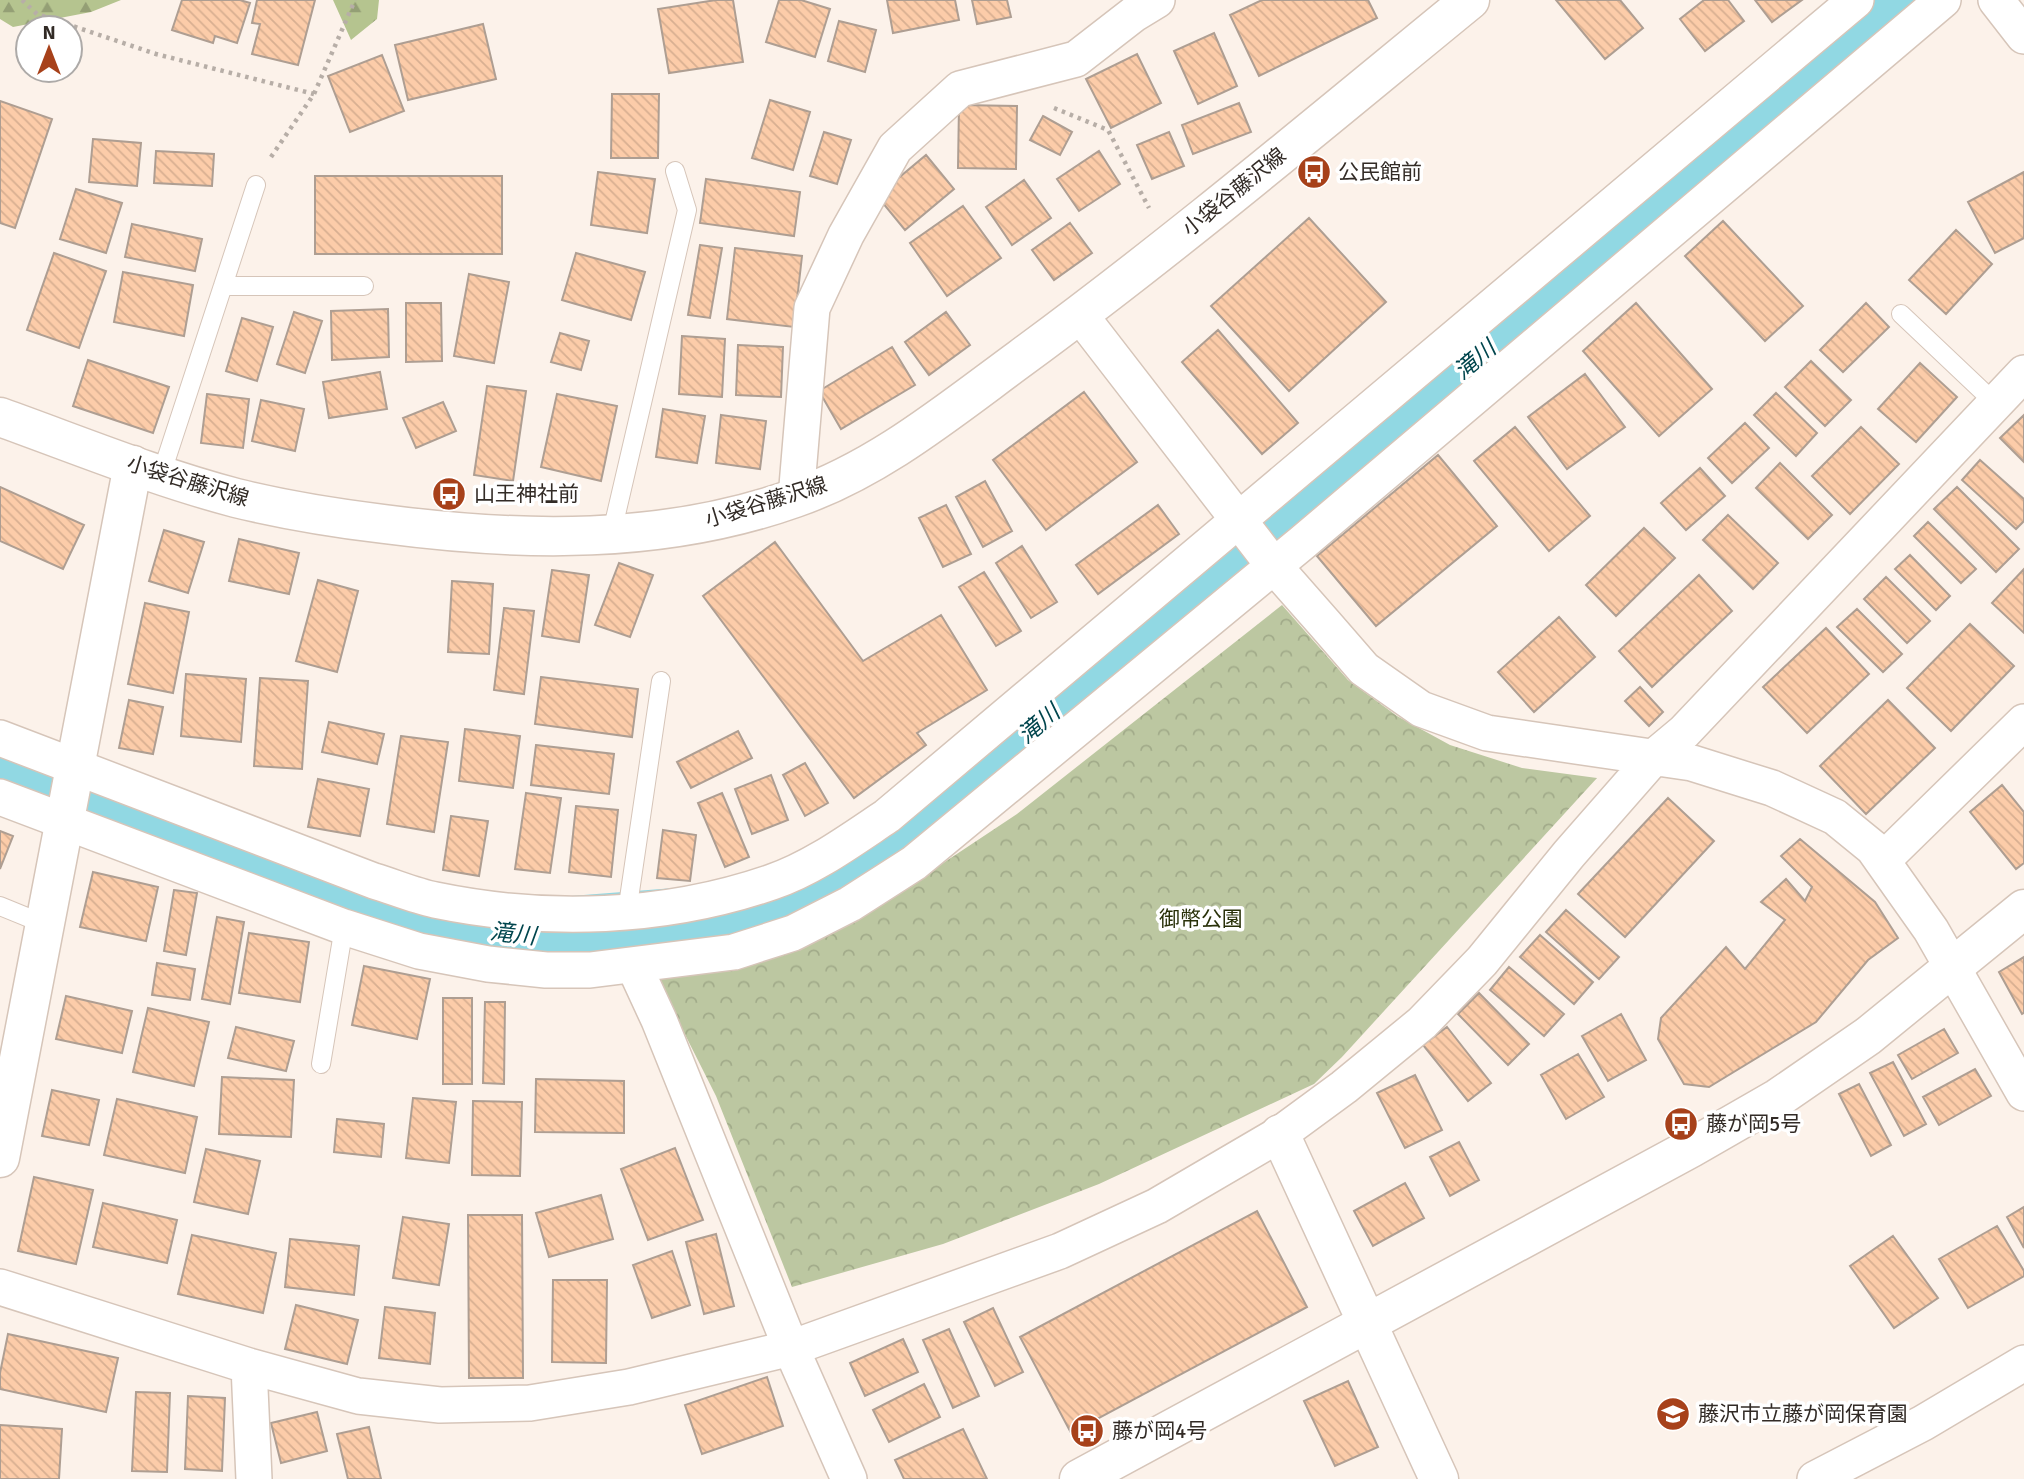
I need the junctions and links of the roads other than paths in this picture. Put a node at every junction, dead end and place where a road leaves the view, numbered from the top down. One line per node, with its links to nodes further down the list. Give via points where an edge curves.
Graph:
1 (1470, 0): 12 (street, 小袋谷藤沢線)
2 (1856, 0): 19 (street)
3 (1943, 0): 19 (street)
4 (1996, 0): 6 (street)
5 (1140, 5): 17 (street, via 1076,59 960,89 895,148 812,308)
6 (2024, 36)
7 (675, 171): 18 (lane, via 687,210)
8 (256, 185): 9 (lane)
9 (223, 286): 10 (lane); 16 (lane)
10 (364, 286)
11 (1901, 314): 14 (lane)
12 (1080, 315): 17 (street, 小袋谷藤沢線, via 852,475); 19 (street)
13 (2024, 373): 14 (street)
14 (1995, 403): 23 (street, via 1684,732)
15 (0, 417): 16 (street, 小袋谷藤沢線)
16 (147, 470): 18 (street, 小袋谷藤沢線, via 237,498 327,517 518,537); 24 (street)
17 (796, 498): 18 (street, 小袋谷藤沢線, via 735,516)
18 (611, 536)
19 (1256, 542): 23 (street, via 1364,669 1421,709 1487,733); 29 (street, via 834,851 774,881 712,899); 32 (street, via 915,863 793,933 734,952)
20 (661, 681): 29 (lane)
21 (2024, 722): 26 (street)
22 (0, 738): 24 (street)
23 (1654, 757): 26 (street, via 1692,763 1772,788 1835,817); 36 (street, via 1482,961 1422,1023)
24 (68, 793): 25 (street); 29 (street, via 433,900 499,911); 30 (street); 31 (street)
25 (0, 797)
26 (1883, 860): 33 (street)
27 (0, 906): 30 (lane)
28 (2024, 909): 33 (street)
29 (627, 912)
30 (44, 923): 37 (street)
31 (344, 927): 32 (street, via 419,951 488,964 546,970); 34 (lane)
32 (634, 966): 40 (street)
33 (1951, 967): 35 (street); 39 (street, via 1868,1036 1778,1098)
34 (321, 1064)
35 (2024, 1093)
36 (1280, 1134): 39 (street); 40 (street, via 1157,1206 1060,1251)
37 (0, 1158)
38 (0, 1287): 42 (street)
39 (1367, 1324): 45 (street); 46 (street)
40 (791, 1348): 42 (street, via 629,1387 530,1403 440,1405 358,1396); 44 (street)
41 (2024, 1363): 47 (street)
42 (249, 1366): 43 (street)
43 (254, 1479)
44 (849, 1479)
45 (1079, 1479)
46 (1439, 1479)
47 (1815, 1479)

